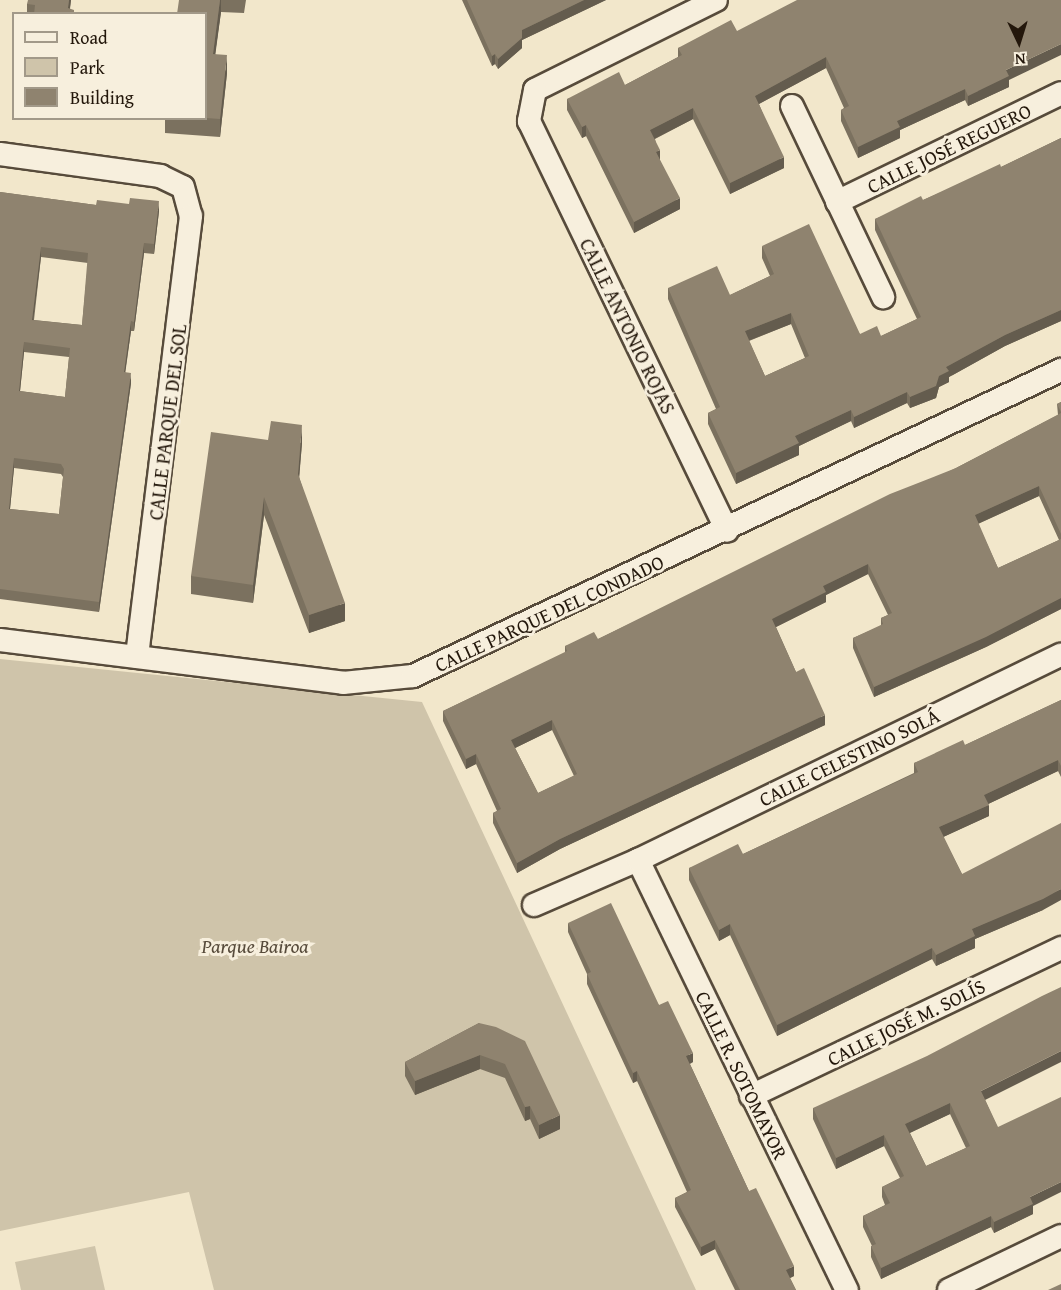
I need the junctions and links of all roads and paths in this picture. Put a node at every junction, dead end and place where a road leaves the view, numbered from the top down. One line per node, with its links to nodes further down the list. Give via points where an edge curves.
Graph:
1 (716, 0): 8 (street, CALLE ANTONIO ROJAS, via 535,90 529,121)
2 (1061, 93): 5 (street, CALLE JOSÉ REGUERO)
3 (792, 106): 5 (street)
4 (0, 154): 11 (street, CALLE PARQUE DEL SOL, via 160,176 183,187 191,216)
5 (837, 202): 6 (street)
6 (883, 297)
7 (1061, 370): 8 (street, CALLE PARQUE DEL CONDADO)
8 (728, 531): 11 (street, CALLE PARQUE DEL CONDADO, via 413,676 343,683)
9 (0, 640): 11 (street, CALLE PARQUE DEL CONDADO)
10 (1061, 655): 12 (street, CALLE CELESTINO SOLÁ)
11 (137, 657)
12 (638, 860): 13 (street, CALLE CELESTINO SOLÁ); 15 (street, CALLE R. SOTOMAYOR)
13 (534, 904)
14 (1061, 948): 15 (street, CALLE JOSÉ M. SOLÍS)
15 (751, 1096): 17 (street, CALLE R. SOTOMAYOR)
16 (1061, 1236): 18 (street)
17 (847, 1290)
18 (949, 1290)

